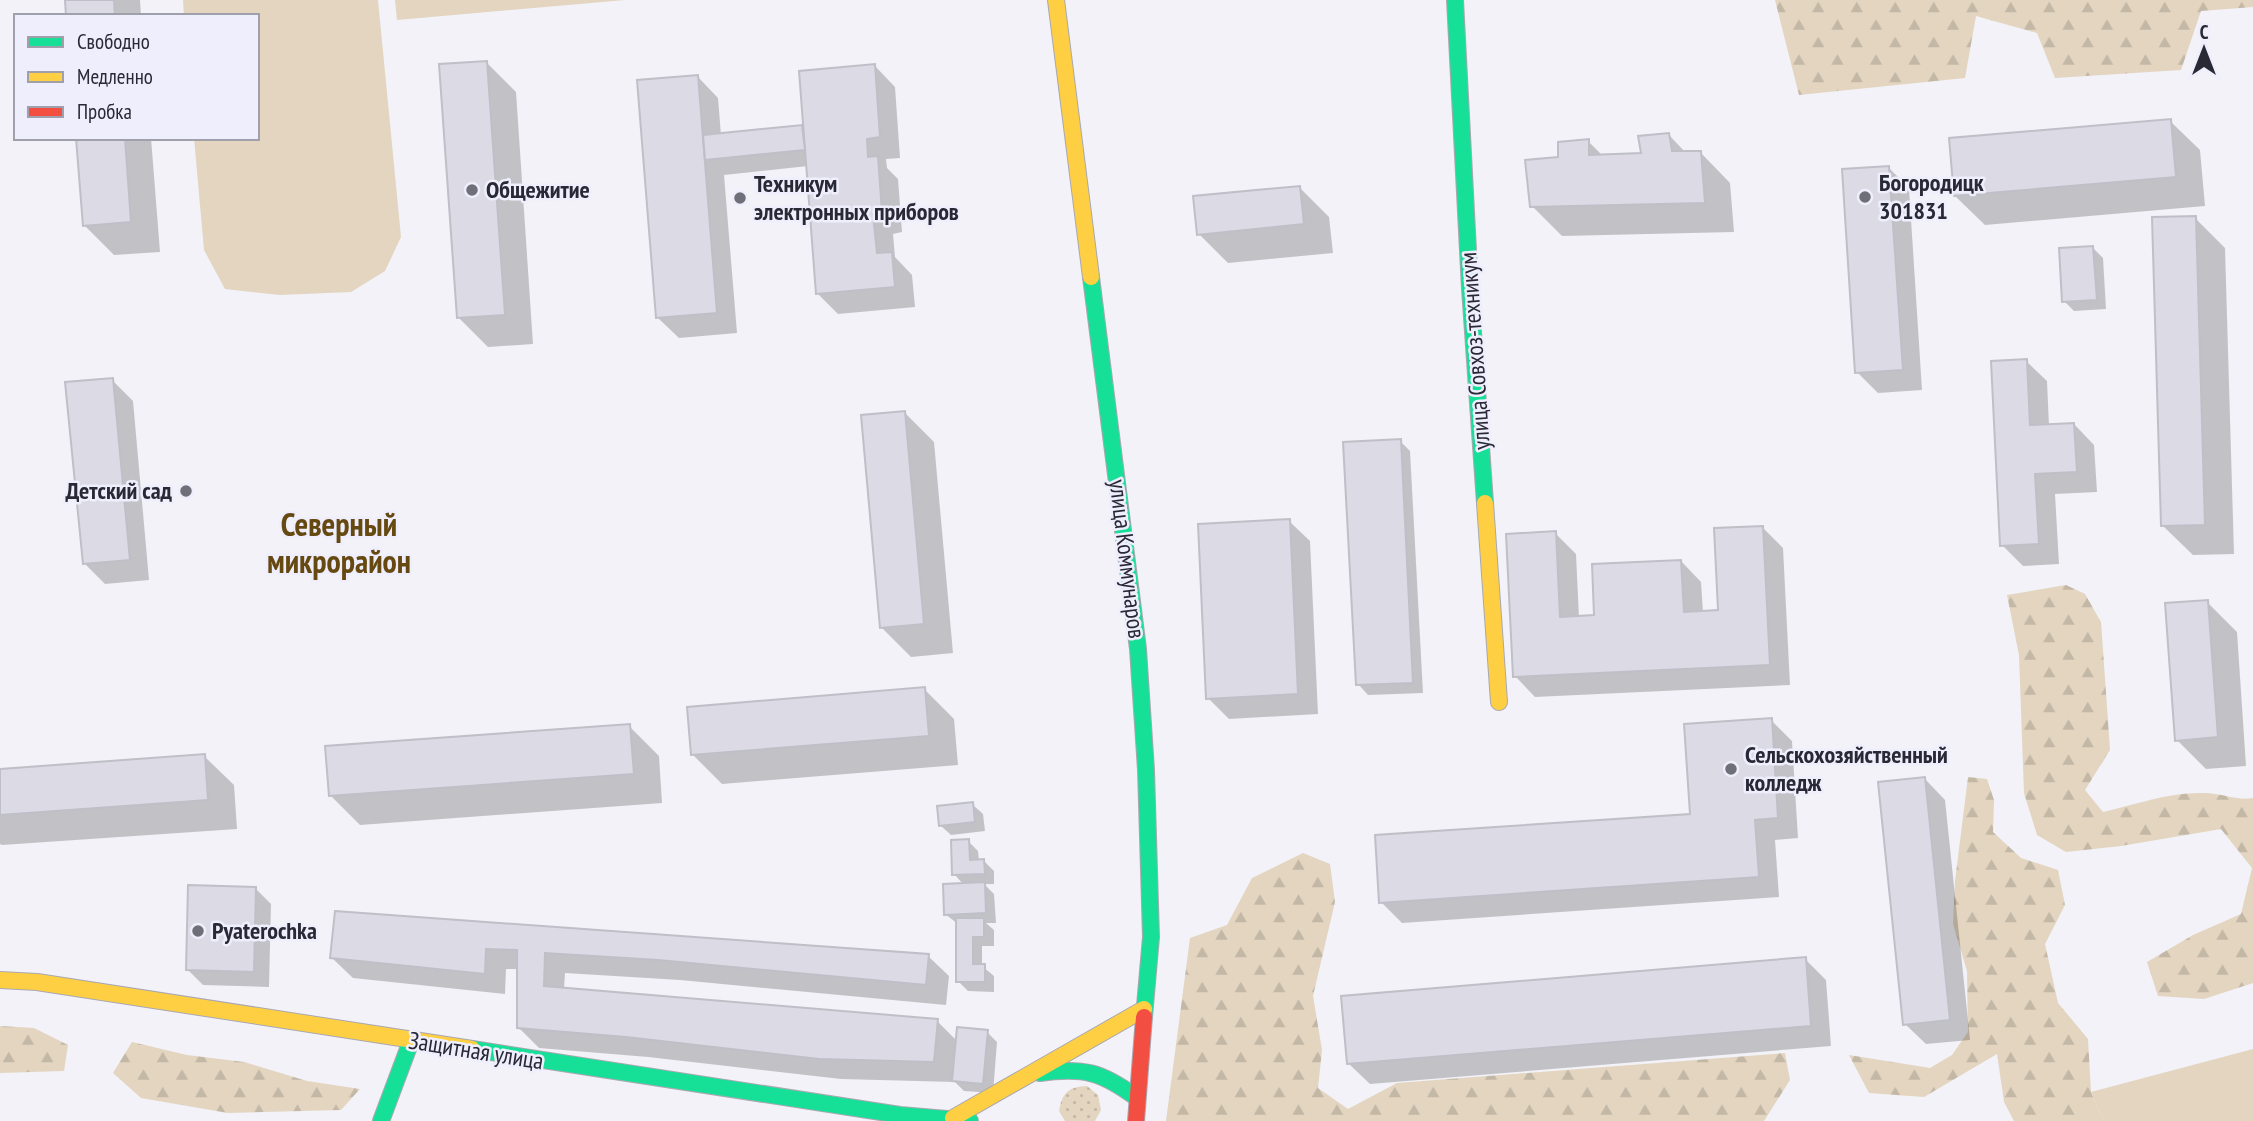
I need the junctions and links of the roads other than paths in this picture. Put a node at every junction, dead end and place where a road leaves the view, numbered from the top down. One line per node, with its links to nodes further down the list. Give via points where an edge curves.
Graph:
1 (1056, 0): 5 (street, улица Коммунаров, via 1138,649 1151,937)
2 (1455, 0): 3 (street, улица Совхоз-техникум)
3 (1499, 702)
4 (0, 980): 6 (street, Защитная улица)
5 (1144, 1009): 7 (street); 8 (street, улица Коммунаров)
6 (411, 1041): 9 (street, Защитная улица, via 900,1115); 11 (street)
7 (1027, 1076): 8 (street, via 1069,1068 1093,1071 1110,1077); 9 (street)
8 (1137, 1098): 10 (street, улица Коммунаров)
9 (953, 1118): 12 (street, Защитная улица)
10 (1134, 1120)
11 (381, 1121)
12 (970, 1121)

